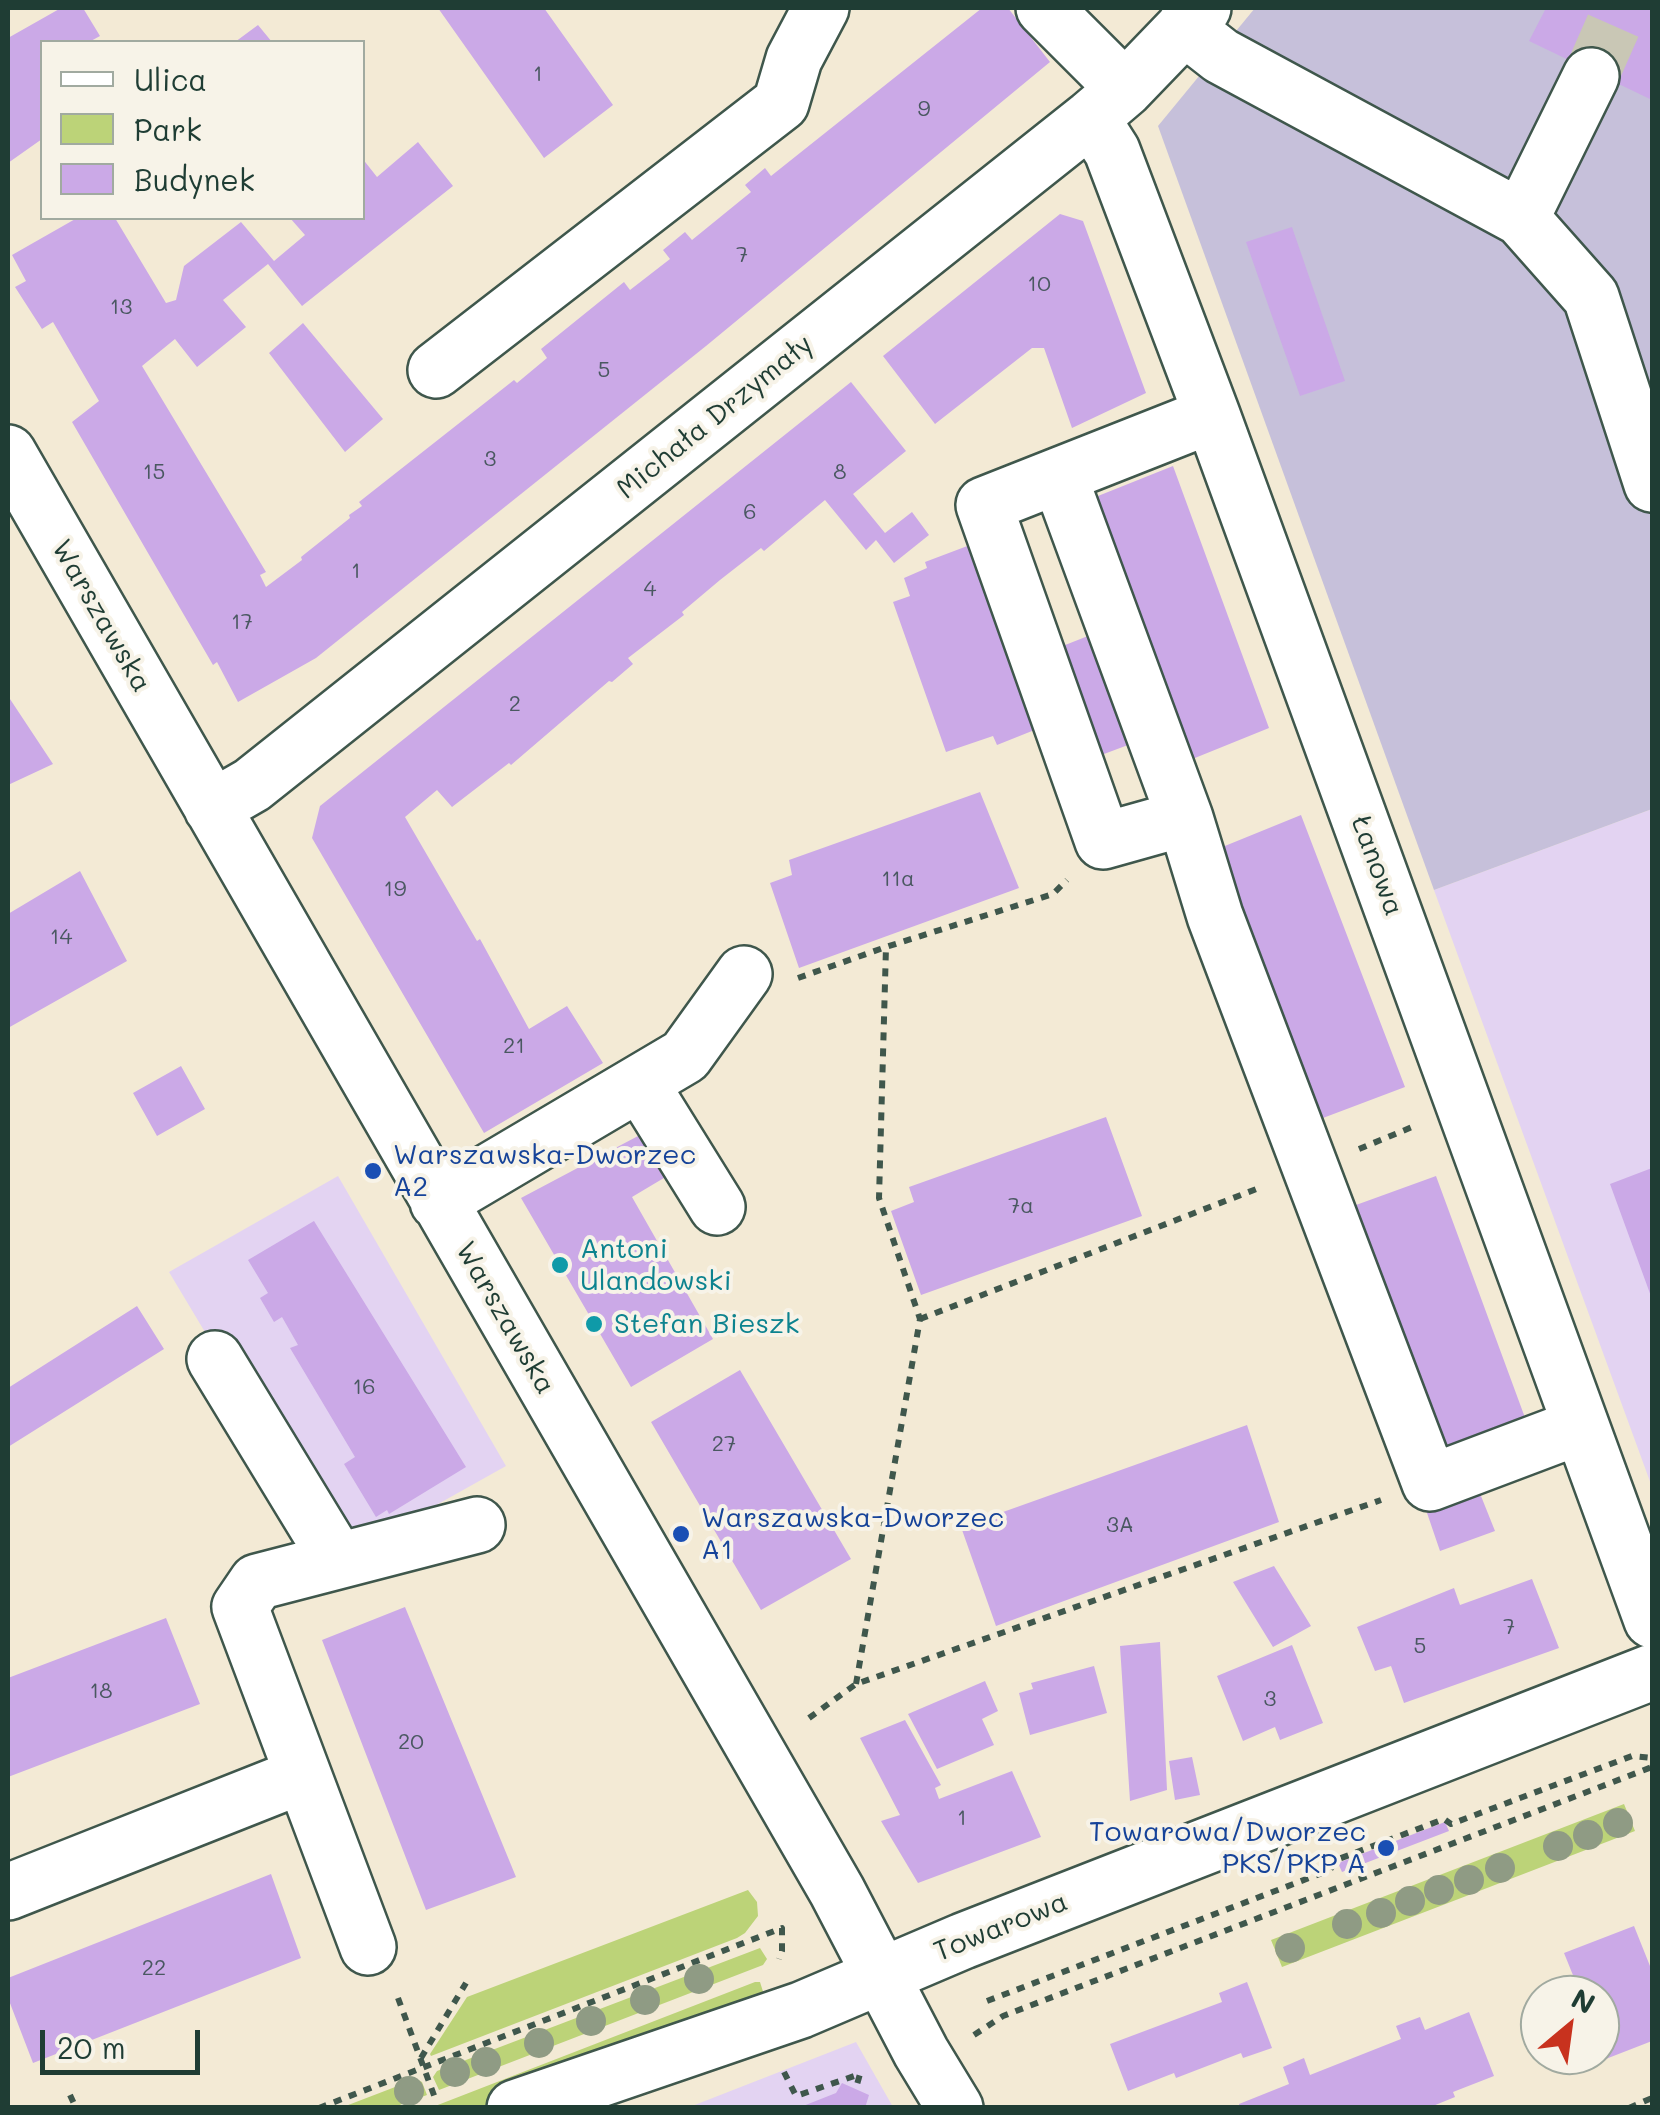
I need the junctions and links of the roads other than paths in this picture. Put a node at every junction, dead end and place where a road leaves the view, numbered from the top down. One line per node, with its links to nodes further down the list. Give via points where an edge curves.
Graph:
1 (821, 8): 7 (street, via 794,59 781,104)
2 (1044, 8): 5 (street, Łanowa)
3 (1194, 17): 5 (street, Michała Drzymały); 6 (street, via 1222,56)
4 (1591, 76): 6 (street)
5 (1108, 103): 8 (street, Łanowa, via 1112,151); 12 (street, Michała Drzymały, via 277,765)
6 (1521, 218): 11 (street, via 1590,297)
7 (436, 370)
8 (1212, 414): 10 (street); 19 (street, Łanowa)
9 (8, 453): 12 (street, Warszawska)
10 (1059, 476): 13 (street); 13 (street, via 984,505 1104,841)
11 (1652, 484)
12 (212, 808): 16 (street, Warszawska)
13 (1185, 818): 19 (street, via 1430,1483)
14 (734, 988): 15 (street, via 685,1056)
15 (640, 1083): 16 (street); 17 (street)
16 (438, 1202): 27 (street, Warszawska)
17 (717, 1207)
18 (215, 1359): 21 (street)
19 (1581, 1426): 22 (street, Łanowa)
20 (477, 1525): 21 (street)
21 (338, 1560): 24 (street, via 257,1582 240,1607)
22 (1652, 1620)
23 (1652, 1672): 27 (street, Towarowa)
24 (301, 1776): 25 (street); 26 (street)
25 (8, 1892)
26 (368, 1947)
27 (880, 1976): 28 (street, Towarowa); 30 (street, Warszawska)
28 (579, 2096): 29 (street, Towarowa)
29 (515, 2108)
30 (955, 2108)

